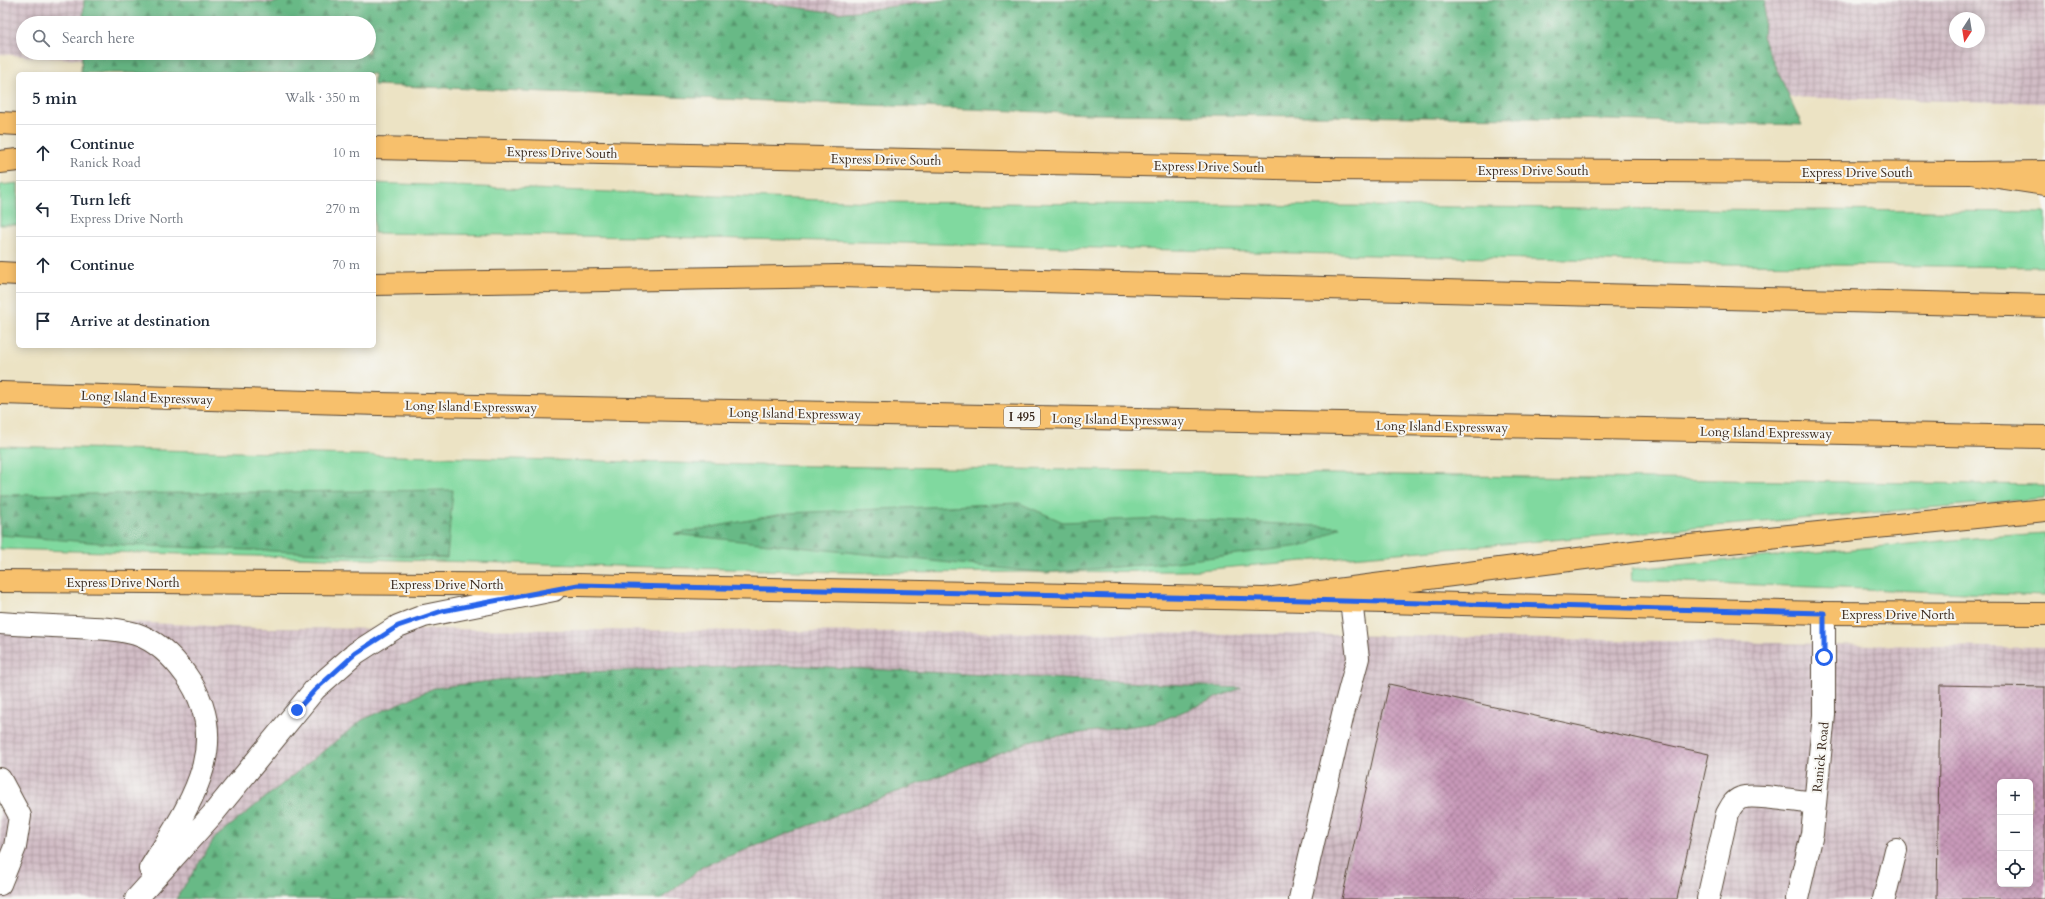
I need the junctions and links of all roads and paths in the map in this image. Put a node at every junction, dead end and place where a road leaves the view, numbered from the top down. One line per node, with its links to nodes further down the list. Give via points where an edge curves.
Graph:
1 (0, 122): 2 (main road)
2 (16, 124)
3 (376, 148): 7 (main road, Express Drive South, via 1318,169)
4 (16, 160): 5 (main road)
5 (0, 162)
6 (2045, 172): 7 (main road, Express Drive South)
7 (1972, 173): 8 (main road)
8 (2045, 184)
9 (0, 273): 10 (main road)
10 (16, 274)
11 (376, 284): 12 (main road, via 838,276)
12 (2045, 306)
13 (0, 393): 14 (main road, Long Island Expressway / I 495, via 394,404)
14 (2045, 437)
15 (2045, 510): 18 (main road, via 1640,551)
16 (0, 581): 17 (main road, Express Drive North)
17 (578, 585): 18 (main road, Express Drive North); 28 (street, via 424,616 398,626 356,653 315,690 212,815)
18 (1265, 599): 19 (main road, Express Drive North)
19 (1351, 601): 20 (main road, Express Drive North); 29 (street, via 1358,658)
20 (1824, 613): 21 (main road, Express Drive North); 24 (street, Ranick Road, via 1824,715)
21 (2045, 614)
22 (0, 624): 27 (street, via 94,628 136,634 152,641 165,651 178,664 198,695 207,733 203,771 189,804)
23 (0, 779): 26 (street, via 20,816 15,847)
24 (1815, 803): 30 (street, via 1752,796 1741,797 1732,803 1727,814); 31 (street, Ranick Road, via 1812,834)
25 (1896, 850): 32 (street)
26 (0, 884)
27 (133, 899)
28 (136, 899)
29 (1300, 899)
30 (1708, 899)
31 (1797, 899)
32 (1884, 899)

